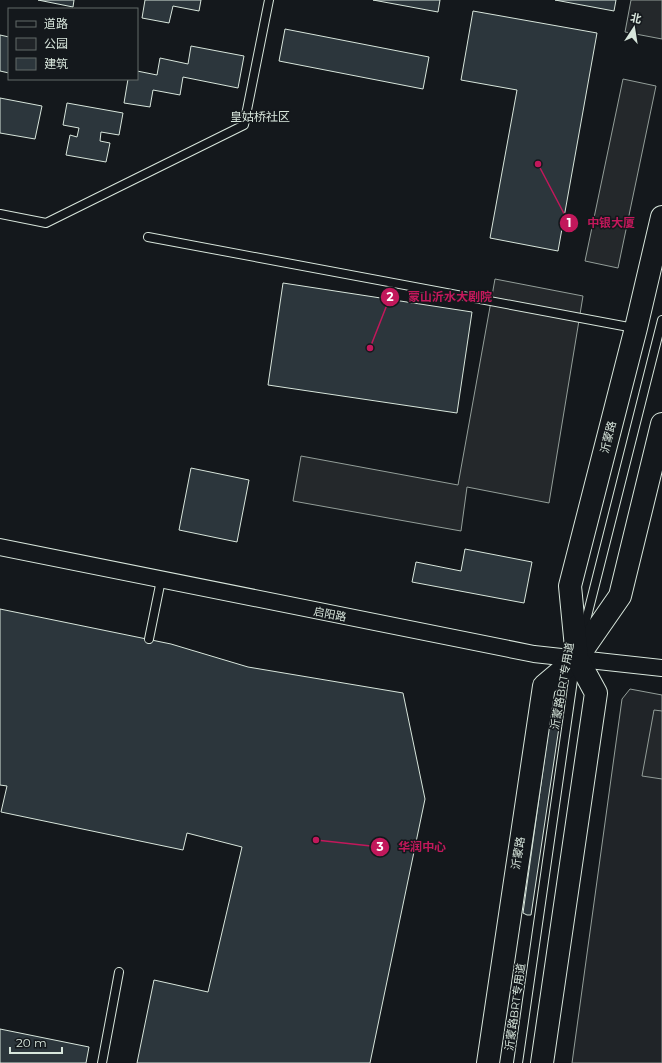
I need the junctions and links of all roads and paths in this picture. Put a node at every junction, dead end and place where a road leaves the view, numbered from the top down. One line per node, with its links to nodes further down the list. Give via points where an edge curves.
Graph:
1 (269, 0): 2 (lane, via 244,125 46,223)
2 (0, 214)
3 (662, 217): 6 (main road, 沂蒙路)
4 (148, 237): 6 (lane)
5 (662, 320): 11 (lane, 沂蒙路BRT专用道)
6 (636, 328): 11 (main road, 沂蒙路, via 570,586)
7 (662, 424): 11 (main road, 沂蒙路, via 620,596)
8 (0, 548): 9 (street, 启阳路)
9 (161, 580): 10 (lane); 11 (street, 启阳路, via 529,654)
10 (149, 639)
11 (577, 658): 12 (street, 启阳路); 15 (main road, 沂蒙路, via 544,686); 16 (lane, 沂蒙路BRT专用道); 17 (main road, 沂蒙路, via 596,693)
12 (662, 668)
13 (119, 972): 14 (lane)
14 (102, 1063)
15 (488, 1063)
16 (518, 1063)
17 (542, 1063)

